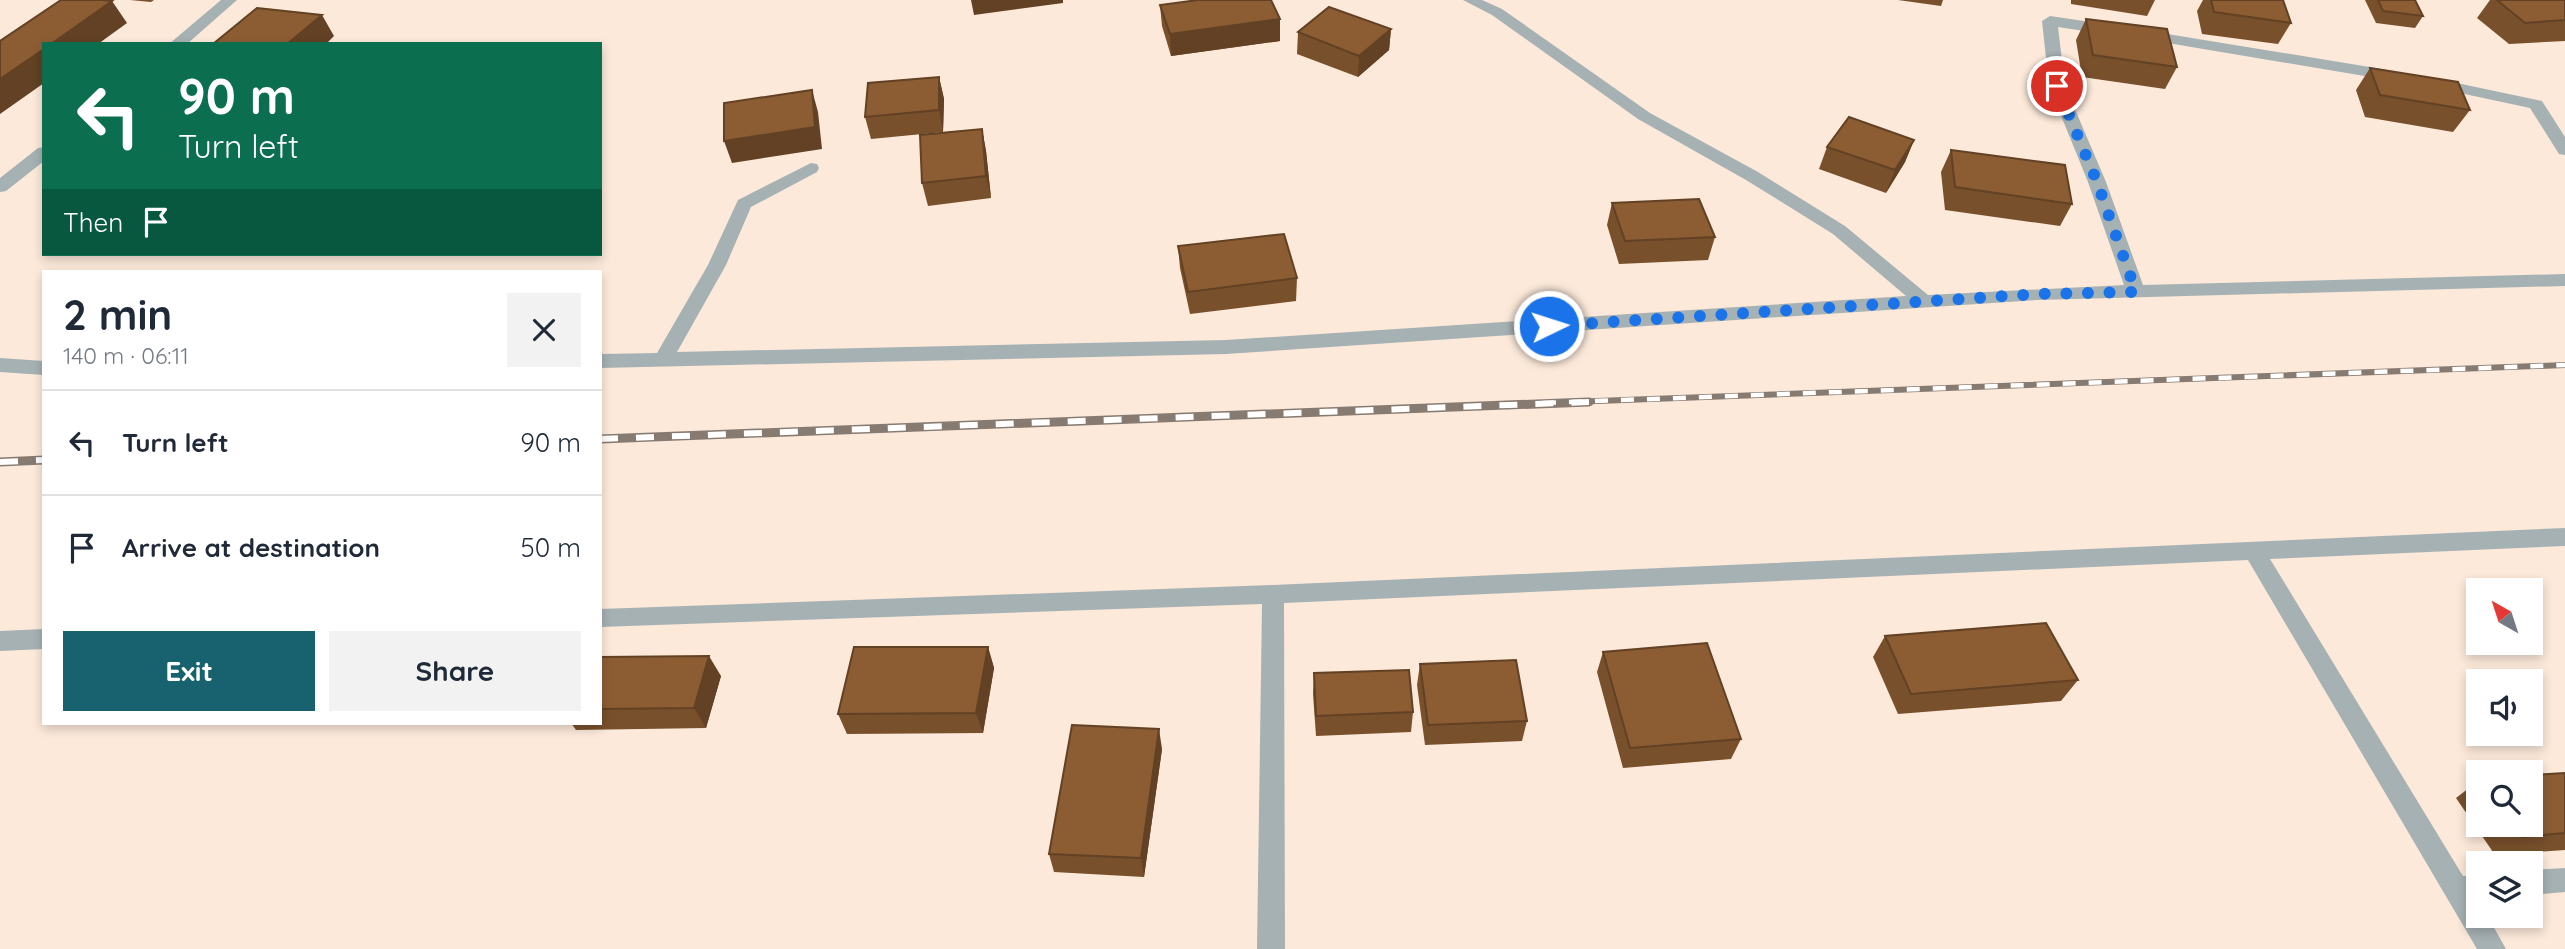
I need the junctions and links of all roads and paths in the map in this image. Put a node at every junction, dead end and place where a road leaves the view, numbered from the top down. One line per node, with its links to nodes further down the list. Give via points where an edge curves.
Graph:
1 (230, 0): 4 (street)
2 (1472, 0): 3 (street)
3 (1500, 6): 11 (street, via 1644,116 1839,230)
4 (179, 42)
5 (2565, 149): 10 (street, via 2536,104 2270,54 2050,21 2057,86)
6 (42, 154): 8 (street)
7 (811, 168): 12 (street, via 744,204 717,265)
8 (0, 187)
9 (2565, 280): 10 (street)
10 (2136, 292): 11 (street)
11 (1925, 302): 12 (street, via 1226,347)
12 (663, 360): 13 (street)
13 (602, 362)
14 (0, 365): 15 (street)
15 (42, 368)
16 (2565, 537): 17 (street)
17 (2253, 549): 18 (street); 24 (street)
18 (1273, 594): 19 (street); 26 (street)
19 (602, 618)
20 (42, 639): 21 (street)
21 (0, 640)
22 (2565, 880): 23 (street)
23 (2543, 882)
24 (2466, 887)
25 (2483, 928): 27 (street)
26 (1271, 949)
27 (2492, 949)

